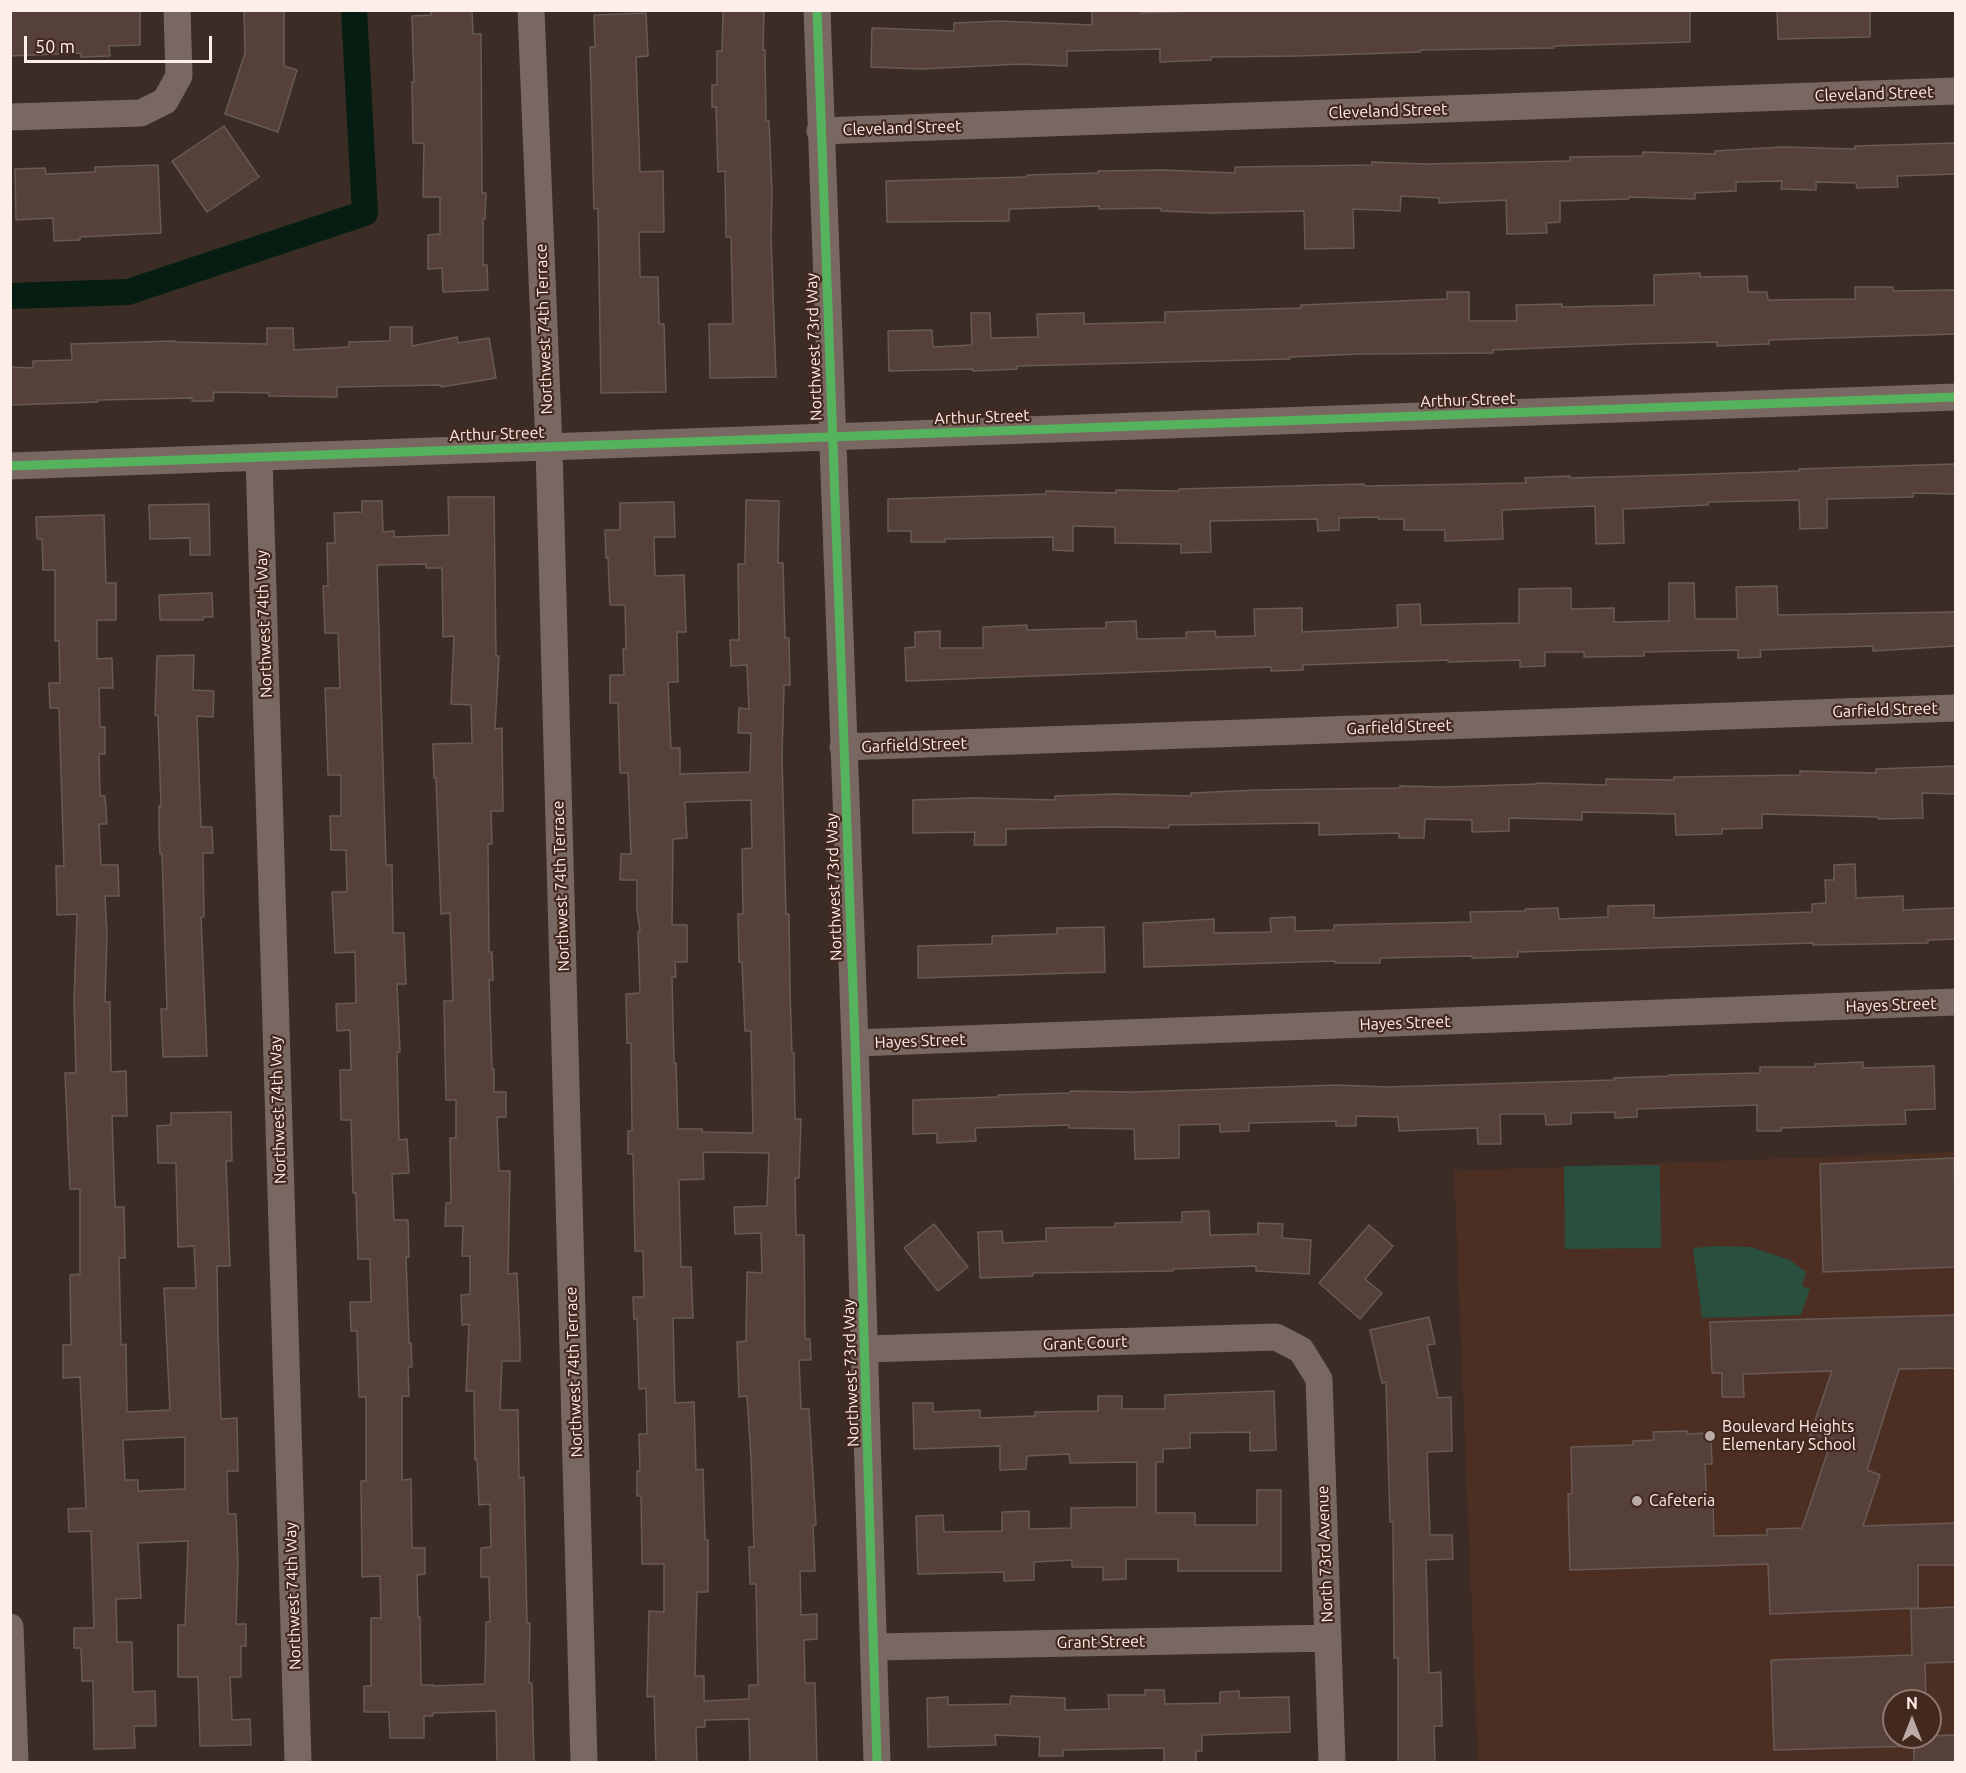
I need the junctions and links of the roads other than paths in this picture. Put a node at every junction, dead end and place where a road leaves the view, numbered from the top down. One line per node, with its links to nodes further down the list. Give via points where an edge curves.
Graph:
1 (177, 10): 5 (street, via 179,76 165,101 141,113)
2 (531, 10): 9 (street, Northwest 74th Terrace)
3 (817, 10): 6 (street, Northwest 73rd Way)
4 (1956, 91): 6 (street, Cleveland Street)
5 (10, 117)
6 (820, 131): 8 (street, Northwest 73rd Way)
7 (1956, 397): 8 (street, Arthur Street)
8 (833, 437): 9 (street, Arthur Street); 13 (street, Northwest 73rd Way)
9 (549, 447): 10 (street, Arthur Street); 24 (street, Northwest 74th Terrace)
10 (259, 458): 11 (street, Arthur Street); 23 (street, Northwest 74th Way)
11 (10, 466)
12 (1956, 708): 13 (street, Garfield Street)
13 (843, 747): 15 (street, Northwest 73rd Way)
14 (1956, 1002): 15 (street, Hayes Street)
15 (855, 1043): 16 (street, Northwest 73rd Way)
16 (866, 1349): 17 (street, Grant Court, via 1276,1337); 20 (street, Northwest 73rd Way)
17 (1301, 1350): 19 (street, North 73rd Avenue, via 1319,1379)
18 (10, 1627): 21 (street)
19 (1328, 1638): 20 (street, Grant Street); 26 (street, North 73rd Avenue)
20 (874, 1647): 25 (street, Northwest 73rd Way)
21 (11, 1671): 22 (street)
22 (15, 1762)
23 (298, 1762)
24 (584, 1762)
25 (877, 1762)
26 (1332, 1762)

